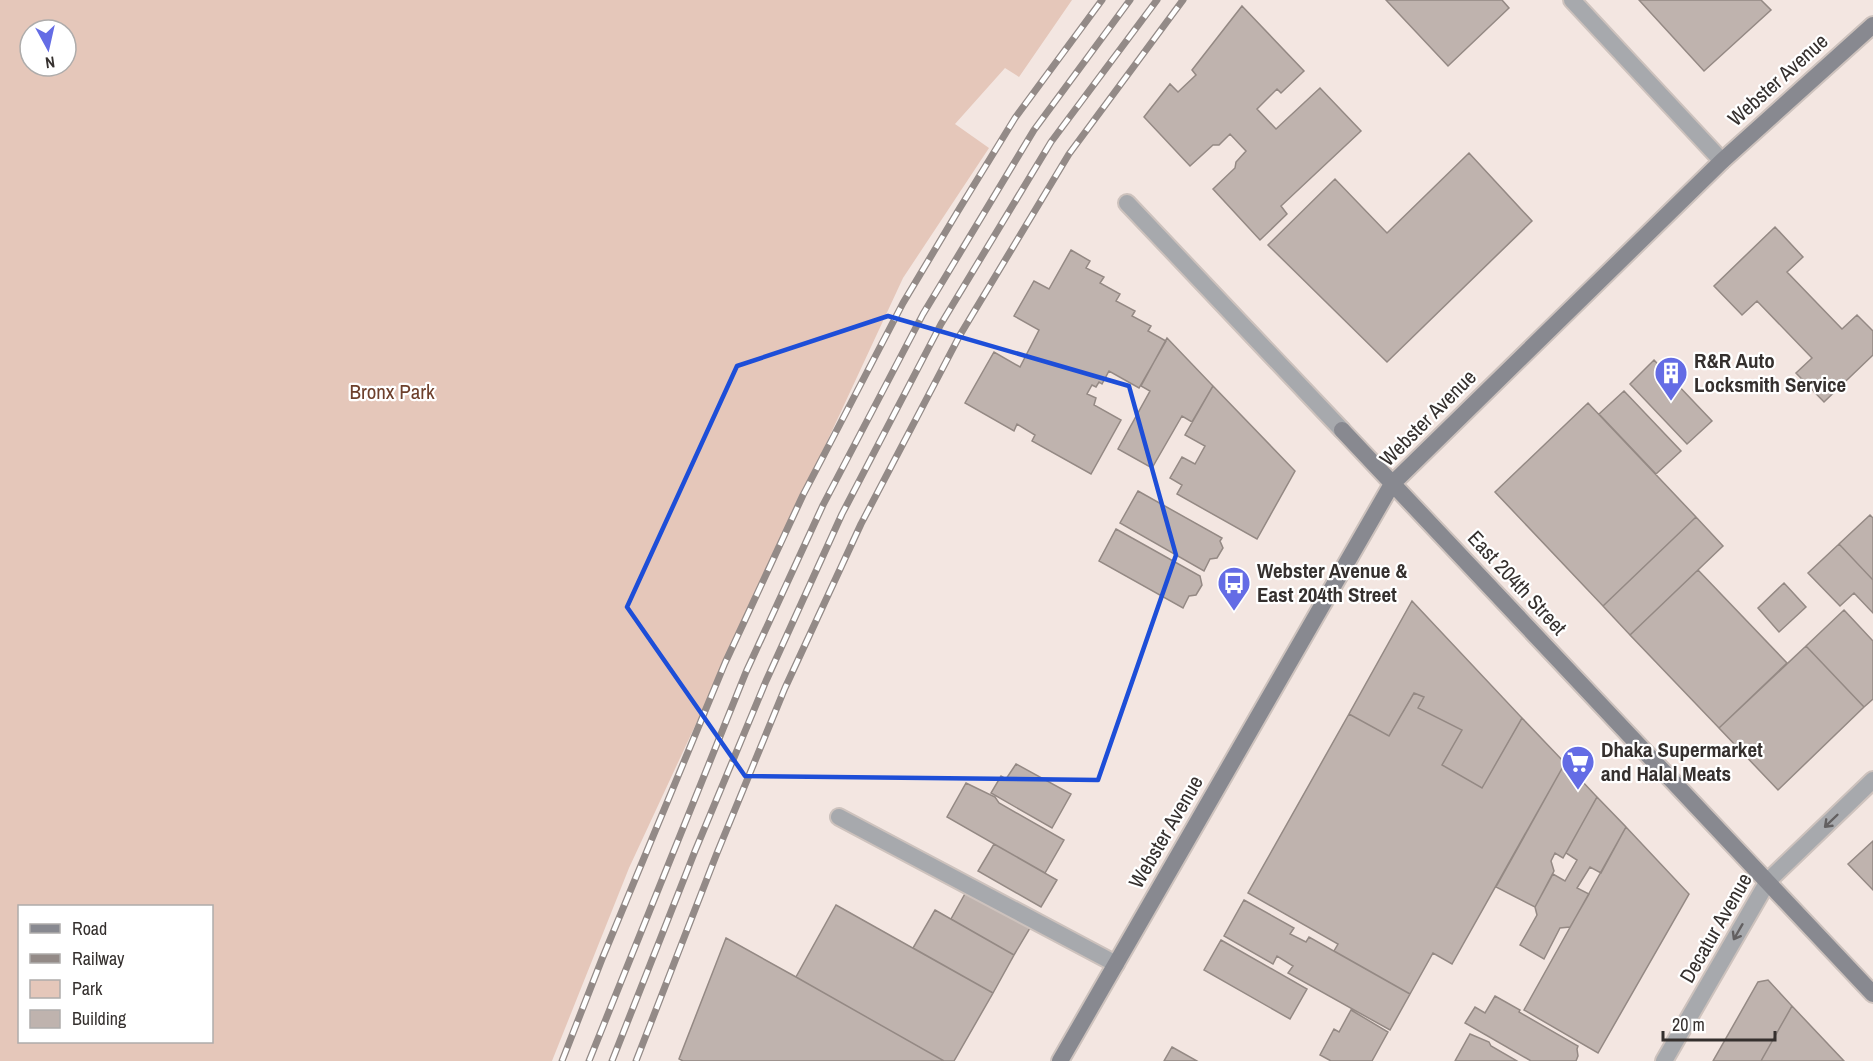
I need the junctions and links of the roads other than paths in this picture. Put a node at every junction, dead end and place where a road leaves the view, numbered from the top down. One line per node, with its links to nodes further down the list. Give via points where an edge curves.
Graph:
1 (1572, 0): 3 (street)
2 (1873, 25): 3 (main road, Webster Avenue)
3 (1722, 161): 6 (main road, Webster Avenue)
4 (1127, 203): 5 (street, East 204th Street)
5 (1342, 430): 6 (main road, East 204th Street)
6 (1392, 484): 9 (main road, East 204th Street); 10 (main road, Webster Avenue)
7 (1873, 780): 9 (street, Decatur Avenue, one-way to 9)
8 (839, 817): 10 (street)
9 (1768, 881): 11 (main road, East 204th Street); 13 (street, Decatur Avenue, one-way to 13)
10 (1116, 964): 12 (main road, Webster Avenue)
11 (1873, 994)
12 (1060, 1061)
13 (1665, 1061)

